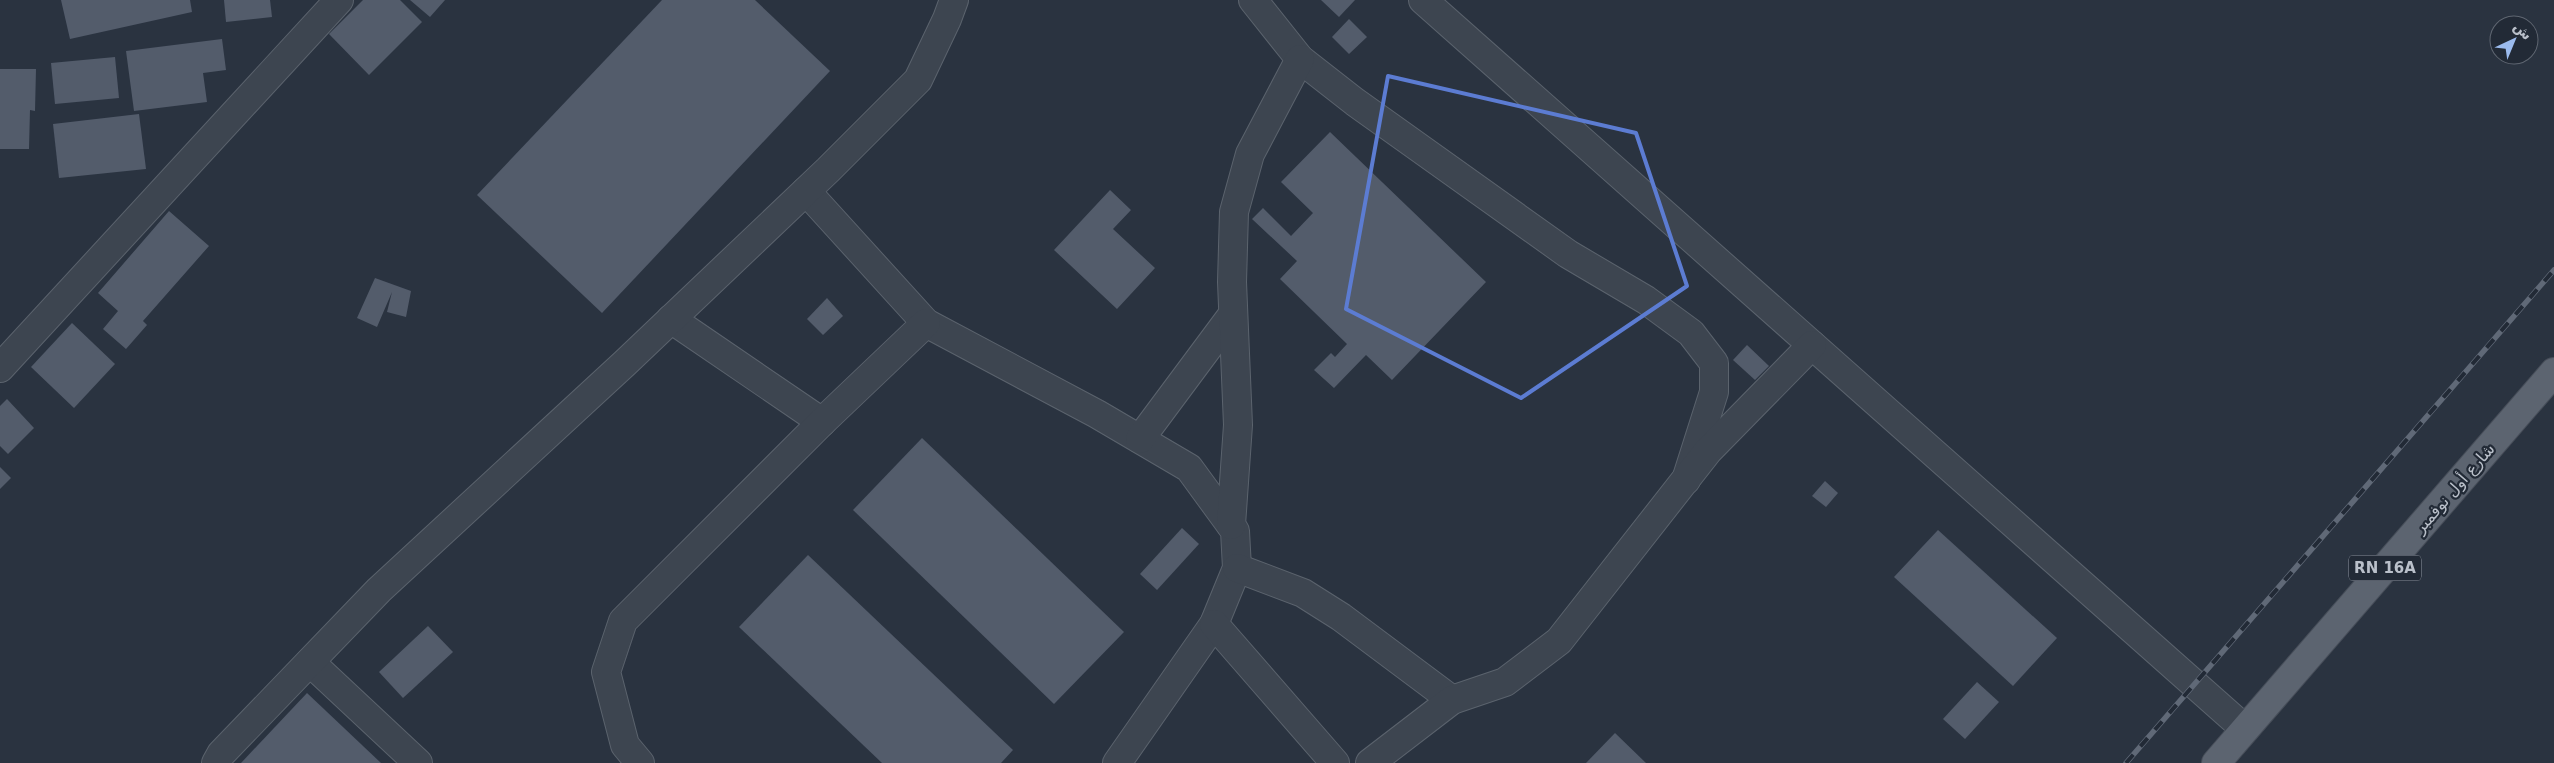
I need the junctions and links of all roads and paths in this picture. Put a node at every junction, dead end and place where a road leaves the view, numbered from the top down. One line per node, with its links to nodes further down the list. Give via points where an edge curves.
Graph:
1 (339, 0): 11 (street)
2 (954, 0): 6 (street, via 918,80)
3 (1253, 0): 5 (street)
4 (1423, 0): 10 (street)
5 (1300, 59): 7 (street, via 1250,154 1234,212); 15 (street, via 1568,254 1646,300 1691,333 1714,362 1714,392)
6 (806, 191): 8 (street); 9 (street)
7 (1233, 314): 14 (street); 16 (street, via 1238,425)
8 (671, 319): 13 (street); 19 (street, via 379,590)
9 (926, 324): 13 (street); 14 (street)
10 (1812, 345): 15 (street, via 1708,451); 21 (street)
11 (0, 368)
12 (2554, 372): 21 (main road, شارع أول نوفمبر / RN 16A)
13 (822, 422): 25 (street, via 623,621 606,672 624,744)
14 (1140, 439): 16 (street, via 1189,468)
15 (1686, 480): 20 (street, via 1559,641 1505,682)
16 (1231, 525): 17 (street, via 1235,531)
17 (1237, 568): 18 (street); 20 (street, via 1303,593 1341,617)
18 (1214, 624): 22 (street); 26 (street)
19 (310, 662): 23 (street); 24 (street)
20 (1452, 700): 27 (street)
21 (2245, 729): 28 (main road, شارع أول نوفمبر / RN 16A)
22 (1119, 762)
23 (216, 763)
24 (418, 763)
25 (640, 763)
26 (1335, 763)
27 (1370, 763)
28 (2216, 763)

